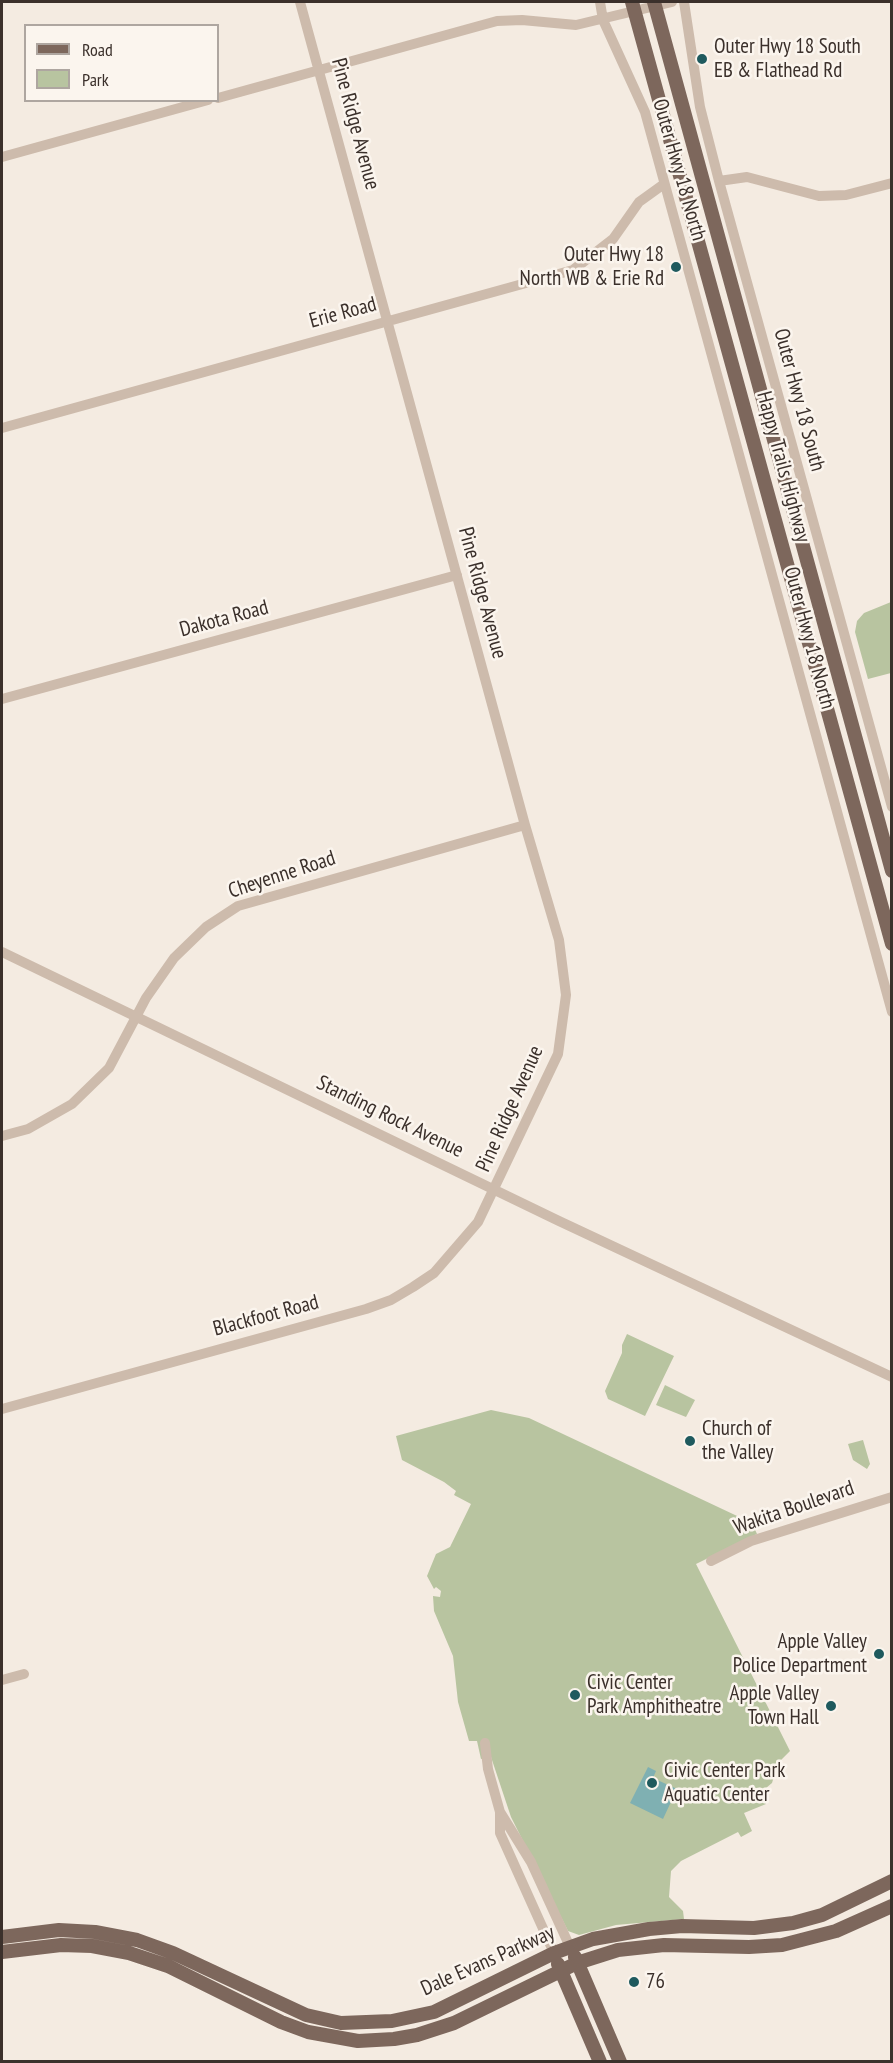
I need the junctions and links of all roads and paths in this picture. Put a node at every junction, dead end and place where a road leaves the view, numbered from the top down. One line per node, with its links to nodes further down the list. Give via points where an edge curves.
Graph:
1 (300, 2): 8 (street, Pine Ridge Avenue)
2 (600, 2): 7 (street, Outer Hwy 18 North)
3 (672, 2): 5 (street)
4 (684, 2): 12 (street, Outer Hwy 18 South, via 700,107)
5 (654, 4): 6 (street); 21 (main road, Happy Trails Highway)
6 (633, 6): 7 (street); 22 (main road, Happy Trails Highway)
7 (603, 21): 8 (street, via 576,25 497,21); 14 (street, Outer Hwy 18 North, via 645,112)
8 (320, 70): 9 (street); 15 (street, Pine Ridge Avenue)
9 (219, 98)
10 (201, 102): 11 (street)
11 (2, 157)
12 (719, 181): 13 (street, via 747,177 819,196 846,195); 19 (street, Outer Hwy 18 South)
13 (891, 183)
14 (664, 184): 15 (street, Erie Road, via 639,202 613,239 573,270); 24 (street, Outer Hwy 18 North)
15 (387, 321): 16 (street, Erie Road); 17 (street, Pine Ridge Avenue)
16 (2, 428)
17 (457, 575): 18 (street, Dakota Road); 20 (street, Pine Ridge Avenue)
18 (2, 699)
19 (891, 807)
20 (525, 825): 25 (street, Cheyenne Road, via 238,906 206,927 174,958); 27 (street, Pine Ridge Avenue, via 560,940 566,995 558,1054)
21 (891, 871)
22 (891, 944)
23 (2, 952): 25 (street, Standing Rock Avenue)
24 (891, 1012)
25 (137, 1016): 26 (street, Cheyenne Road, via 109,1068 72,1104 28,1129); 27 (street, Standing Rock Avenue)
26 (2, 1136)
27 (495, 1189): 28 (street, Standing Rock Avenue); 29 (street, Blackfoot Road, via 478,1222 441,1266 391,1300)
28 (891, 1377)
29 (2, 1409)
30 (891, 1497): 31 (street, Wakita Boulevard, via 751,1541)
31 (711, 1561)
32 (24, 1674): 33 (street)
33 (2, 1680)
34 (485, 1743): 35 (street)
35 (500, 1812): 39 (street, via 531,1862); 41 (street, via 500,1833)
36 (891, 1881): 39 (main road, Dale Evans Parkway, via 822,1915 793,1923 754,1928 649,1929)
37 (891, 1906): 42 (main road, Dale Evans Parkway, via 836,1931 782,1945 664,1945 618,1950)
38 (2, 1937): 41 (main road, Dale Evans Parkway, via 59,1930 137,1940 306,2015 341,2023 392,2021 434,2012)
39 (570, 1947): 41 (main road, Dale Evans Parkway); 42 (main road)
40 (2, 1952): 43 (main road, Dale Evans Parkway, via 61,1945 129,1953 168,1966 281,2022 308,2032 358,2041 417,2035 454,2023)
41 (554, 1953): 43 (main road)
42 (577, 1963): 43 (main road, Dale Evans Parkway); 45 (main road)
43 (561, 1970): 44 (main road)
44 (600, 2061)
45 (620, 2061)

